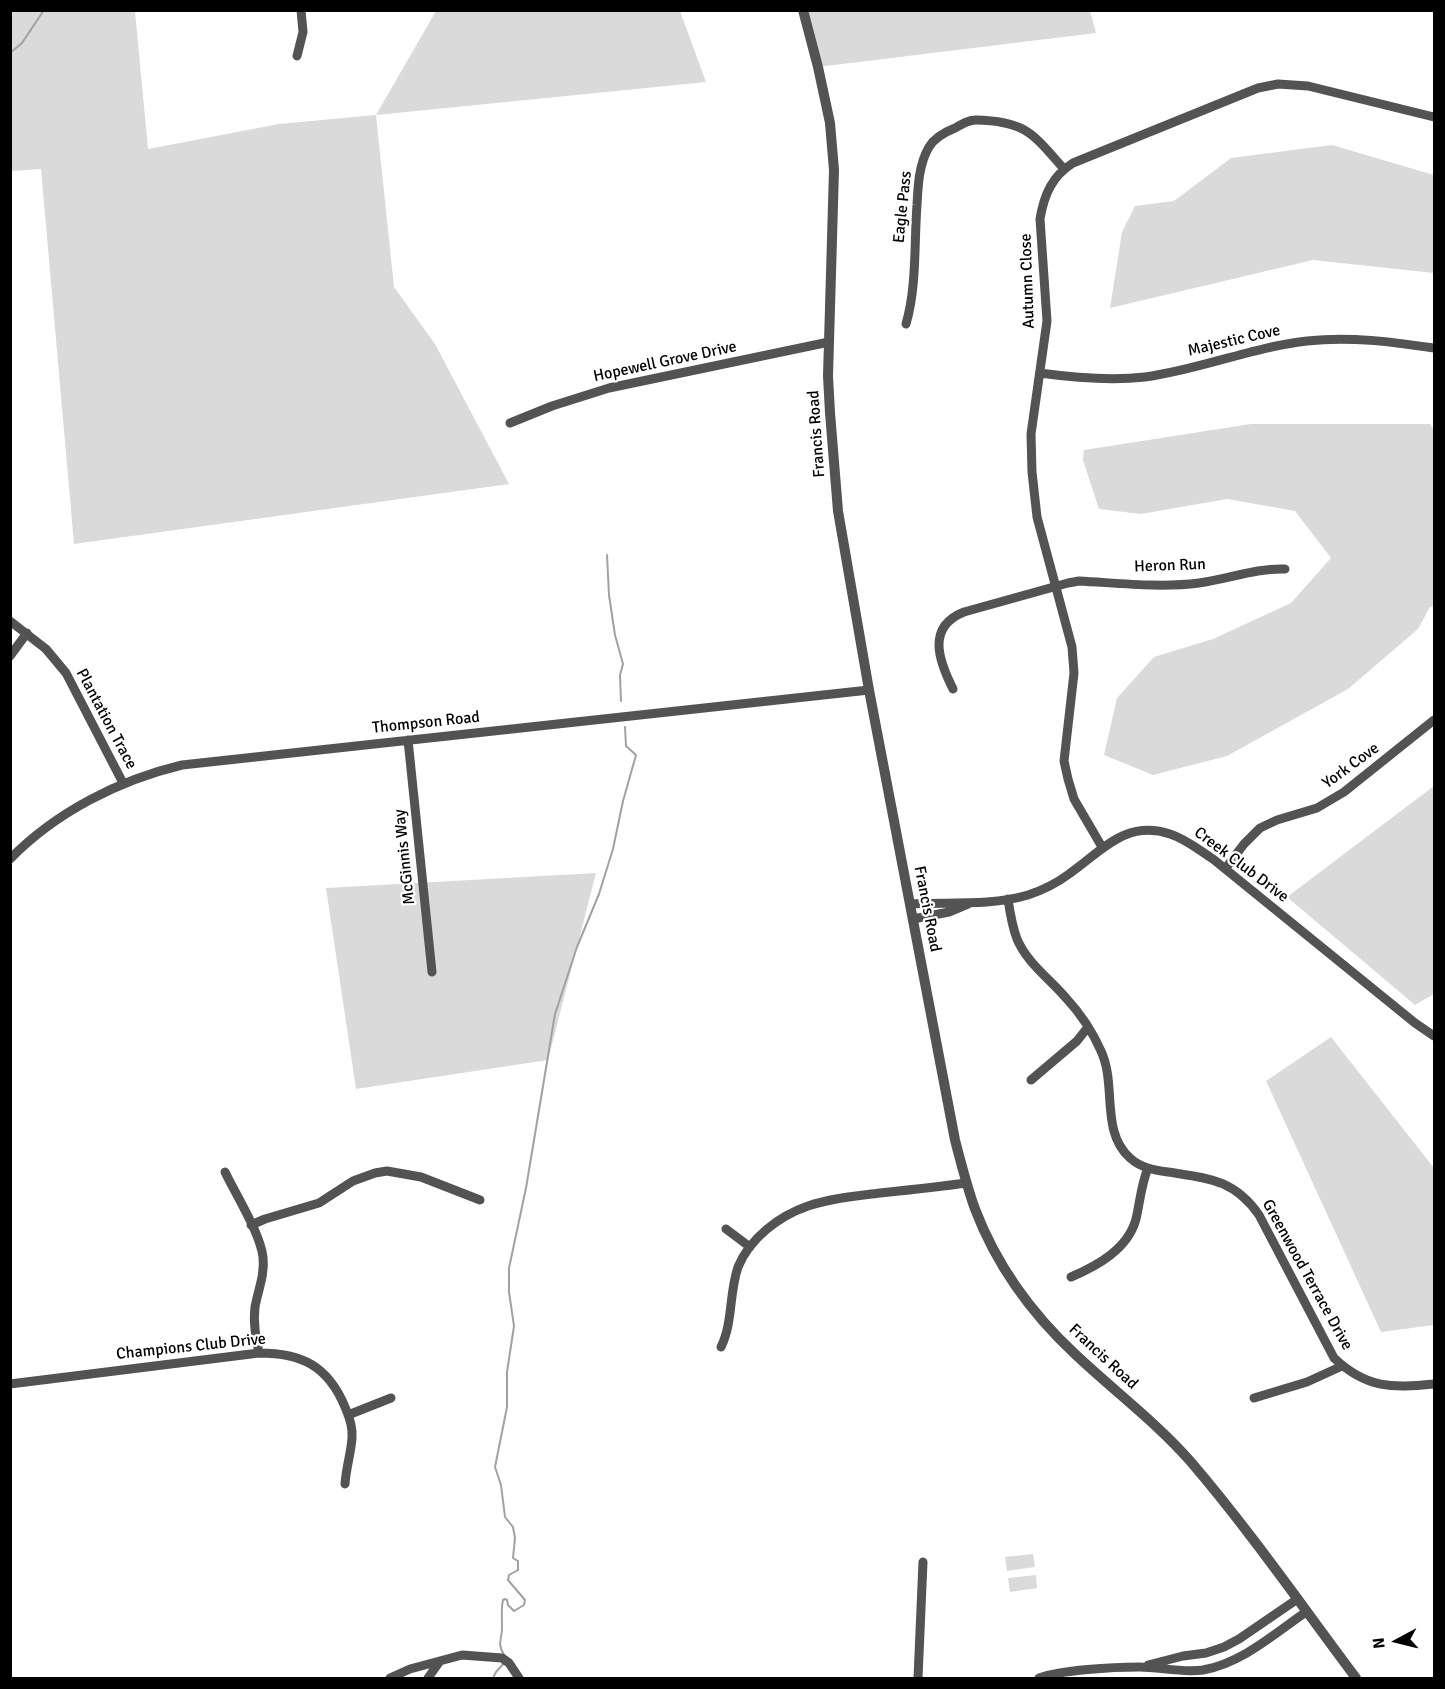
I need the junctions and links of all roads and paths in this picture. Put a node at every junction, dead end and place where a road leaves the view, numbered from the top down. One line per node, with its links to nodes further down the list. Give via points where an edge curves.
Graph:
1 (301, 10): 3 (street, via 303,32)
2 (803, 10): 7 (street, Francis Road, via 830,123 834,199)
3 (297, 56)
4 (1434, 117): 5 (street, Autumn Close, via 1308,86 1278,84 1258,88)
5 (1064, 169): 6 (street, Eagle Pass, via 1021,127 998,120 971,120 935,139 919,174 912,302); 9 (street, Autumn Close, via 1050,185 1040,219 1047,321)
6 (906, 324)
7 (830, 342): 10 (street, Hopewell Grove Drive, via 609,388); 17 (street, Francis Road, via 830,413 838,511)
8 (1434, 348): 9 (street, Majestic Cove, via 1370,339 1306,341 1147,376 1104,380)
9 (1040, 373): 12 (street, Autumn Close, via 1031,434 1032,472 1036,517)
10 (510, 423)
11 (1285, 568): 12 (street, Heron Run, via 1198,583 1079,581)
12 (1056, 586): 16 (street, Heron Run, via 953,616 942,630 939,652); 21 (street, Autumn Close, via 1074,659 1064,760 1074,799)
13 (10, 621): 14 (street, Plantation Trace)
14 (27, 633): 15 (street); 20 (street, Plantation Trace, via 66,673)
15 (10, 656)
16 (953, 689)
17 (869, 690): 19 (street, Thompson Road); 26 (street, Francis Road)
18 (1434, 720): 23 (street, York Cove, via 1344,792 1317,808 1260,828)
19 (408, 740): 20 (street, Thompson Road, via 203,761 162,769); 28 (street, McGinnis Way)
20 (123, 783): 22 (street, Thompson Road, via 62,818)
21 (1102, 847): 23 (street, Creek Club Drive, via 1130,834 1155,831 1184,840); 24 (street, Creek Club Drive, via 1070,874 1047,887)
22 (10, 859)
23 (1225, 869): 30 (street, Creek Club Drive)
24 (1008, 899): 25 (street, Creek Club Drive); 29 (street, Greenwood Terrace Drive, via 1017,939)
25 (972, 902): 26 (street, Creek Club Drive); 27 (street, Creek Club Drive, via 949,912)
26 (910, 904): 27 (street, Francis Road)
27 (913, 919): 34 (street, Francis Road)
28 (432, 972)
29 (1088, 1027): 31 (street); 32 (street, Greenwood Terrace Drive, via 1102,1053 1117,1142 1132,1160)
30 (1434, 1036)
31 (1031, 1080)
32 (1148, 1168): 39 (street, via 1127,1238 1102,1261); 42 (street, Greenwood Terrace Drive, via 1209,1178 1244,1196 1259,1215 1334,1358)
33 (225, 1172): 36 (street)
34 (966, 1183): 38 (street, via 848,1197 808,1206 772,1224); 50 (street, Francis Road, via 997,1255 1038,1315 1189,1461)
35 (480, 1200): 36 (street, via 421,1177 387,1171 354,1181 319,1203)
36 (251, 1225): 41 (street, via 262,1256 254,1321)
37 (726, 1228): 38 (street)
38 (750, 1246): 40 (street, via 732,1290)
39 (1071, 1277)
40 (721, 1347)
41 (259, 1353): 43 (street, Champions Club Drive); 47 (street, Champions Club Drive, via 282,1353 312,1365 338,1389)
42 (1342, 1366): 44 (street, Greenwood Terrace Drive, via 1364,1380 1386,1386); 46 (street, via 1307,1382)
43 (10, 1384)
44 (1434, 1384)
45 (391, 1398): 47 (street)
46 (1254, 1398)
47 (348, 1415): 48 (street, Champions Club Drive, via 352,1438)
48 (345, 1484)
49 (923, 1562): 57 (street)
50 (1296, 1600): 51 (street, Francis Road); 53 (street, via 1224,1647)
51 (1306, 1612): 53 (street, via 1242,1657 1222,1665 1184,1672); 59 (street, Francis Road)
52 (441, 1659): 54 (street); 55 (street); 56 (street, via 462,1655 502,1658)
53 (1140, 1667): 58 (street, via 1057,1673)
54 (390, 1678)
55 (428, 1678)
56 (519, 1678)
57 (918, 1678)
58 (1039, 1678)
59 (1356, 1678)

